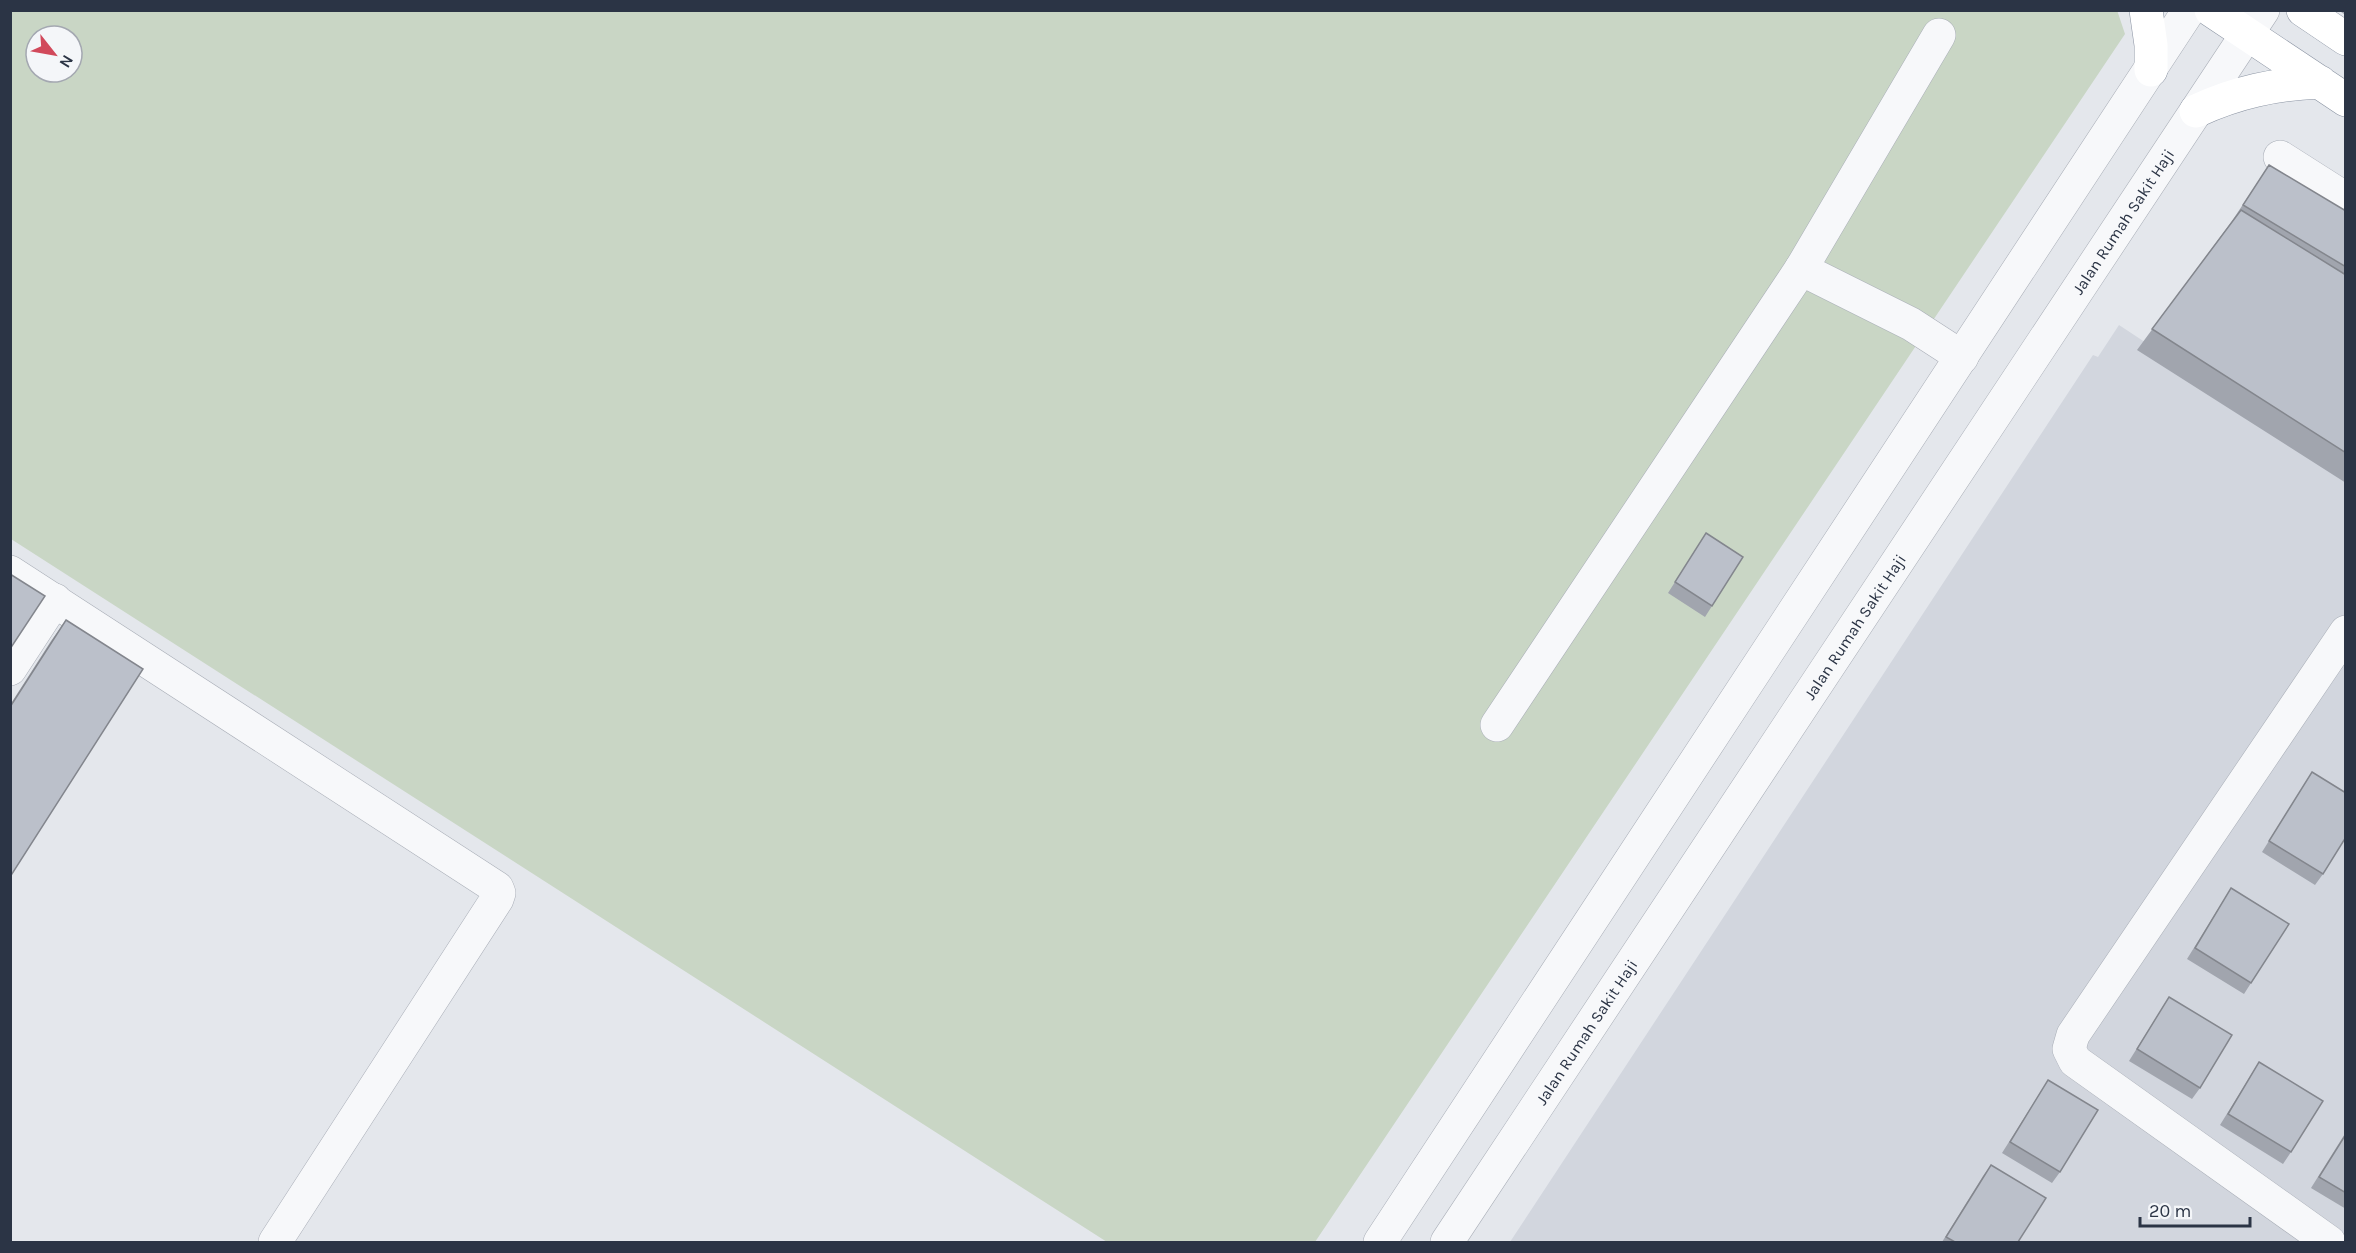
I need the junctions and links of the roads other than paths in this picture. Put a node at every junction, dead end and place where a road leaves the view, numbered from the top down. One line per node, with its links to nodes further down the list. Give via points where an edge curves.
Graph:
1 (2146, 10): 8 (highway)
2 (2189, 10): 8 (street)
3 (2211, 10): 5 (highway)
4 (2303, 10): 7 (highway)
5 (2255, 22): 9 (highway); 10 (street, Jalan Rumah Sakit Haji)
6 (1939, 35): 13 (street)
7 (2346, 39)
8 (2151, 70): 14 (street)
9 (2333, 91): 10 (highway, via 2287,83 2256,88)
10 (2196, 111): 22 (street, Jalan Rumah Sakit Haji)
11 (2280, 157): 12 (street)
12 (2346, 199)
13 (1801, 269): 14 (street, via 1911,324); 19 (street)
14 (1962, 357): 21 (street)
15 (10, 572): 16 (street)
16 (55, 600): 18 (street); 20 (street, via 497,888 497,899)
17 (2346, 632): 23 (street, via 2073,1035 2069,1049 2075,1061)
18 (10, 669)
19 (1497, 725)
20 (275, 1242)
21 (1380, 1242)
22 (1447, 1242)
23 (2329, 1242)

